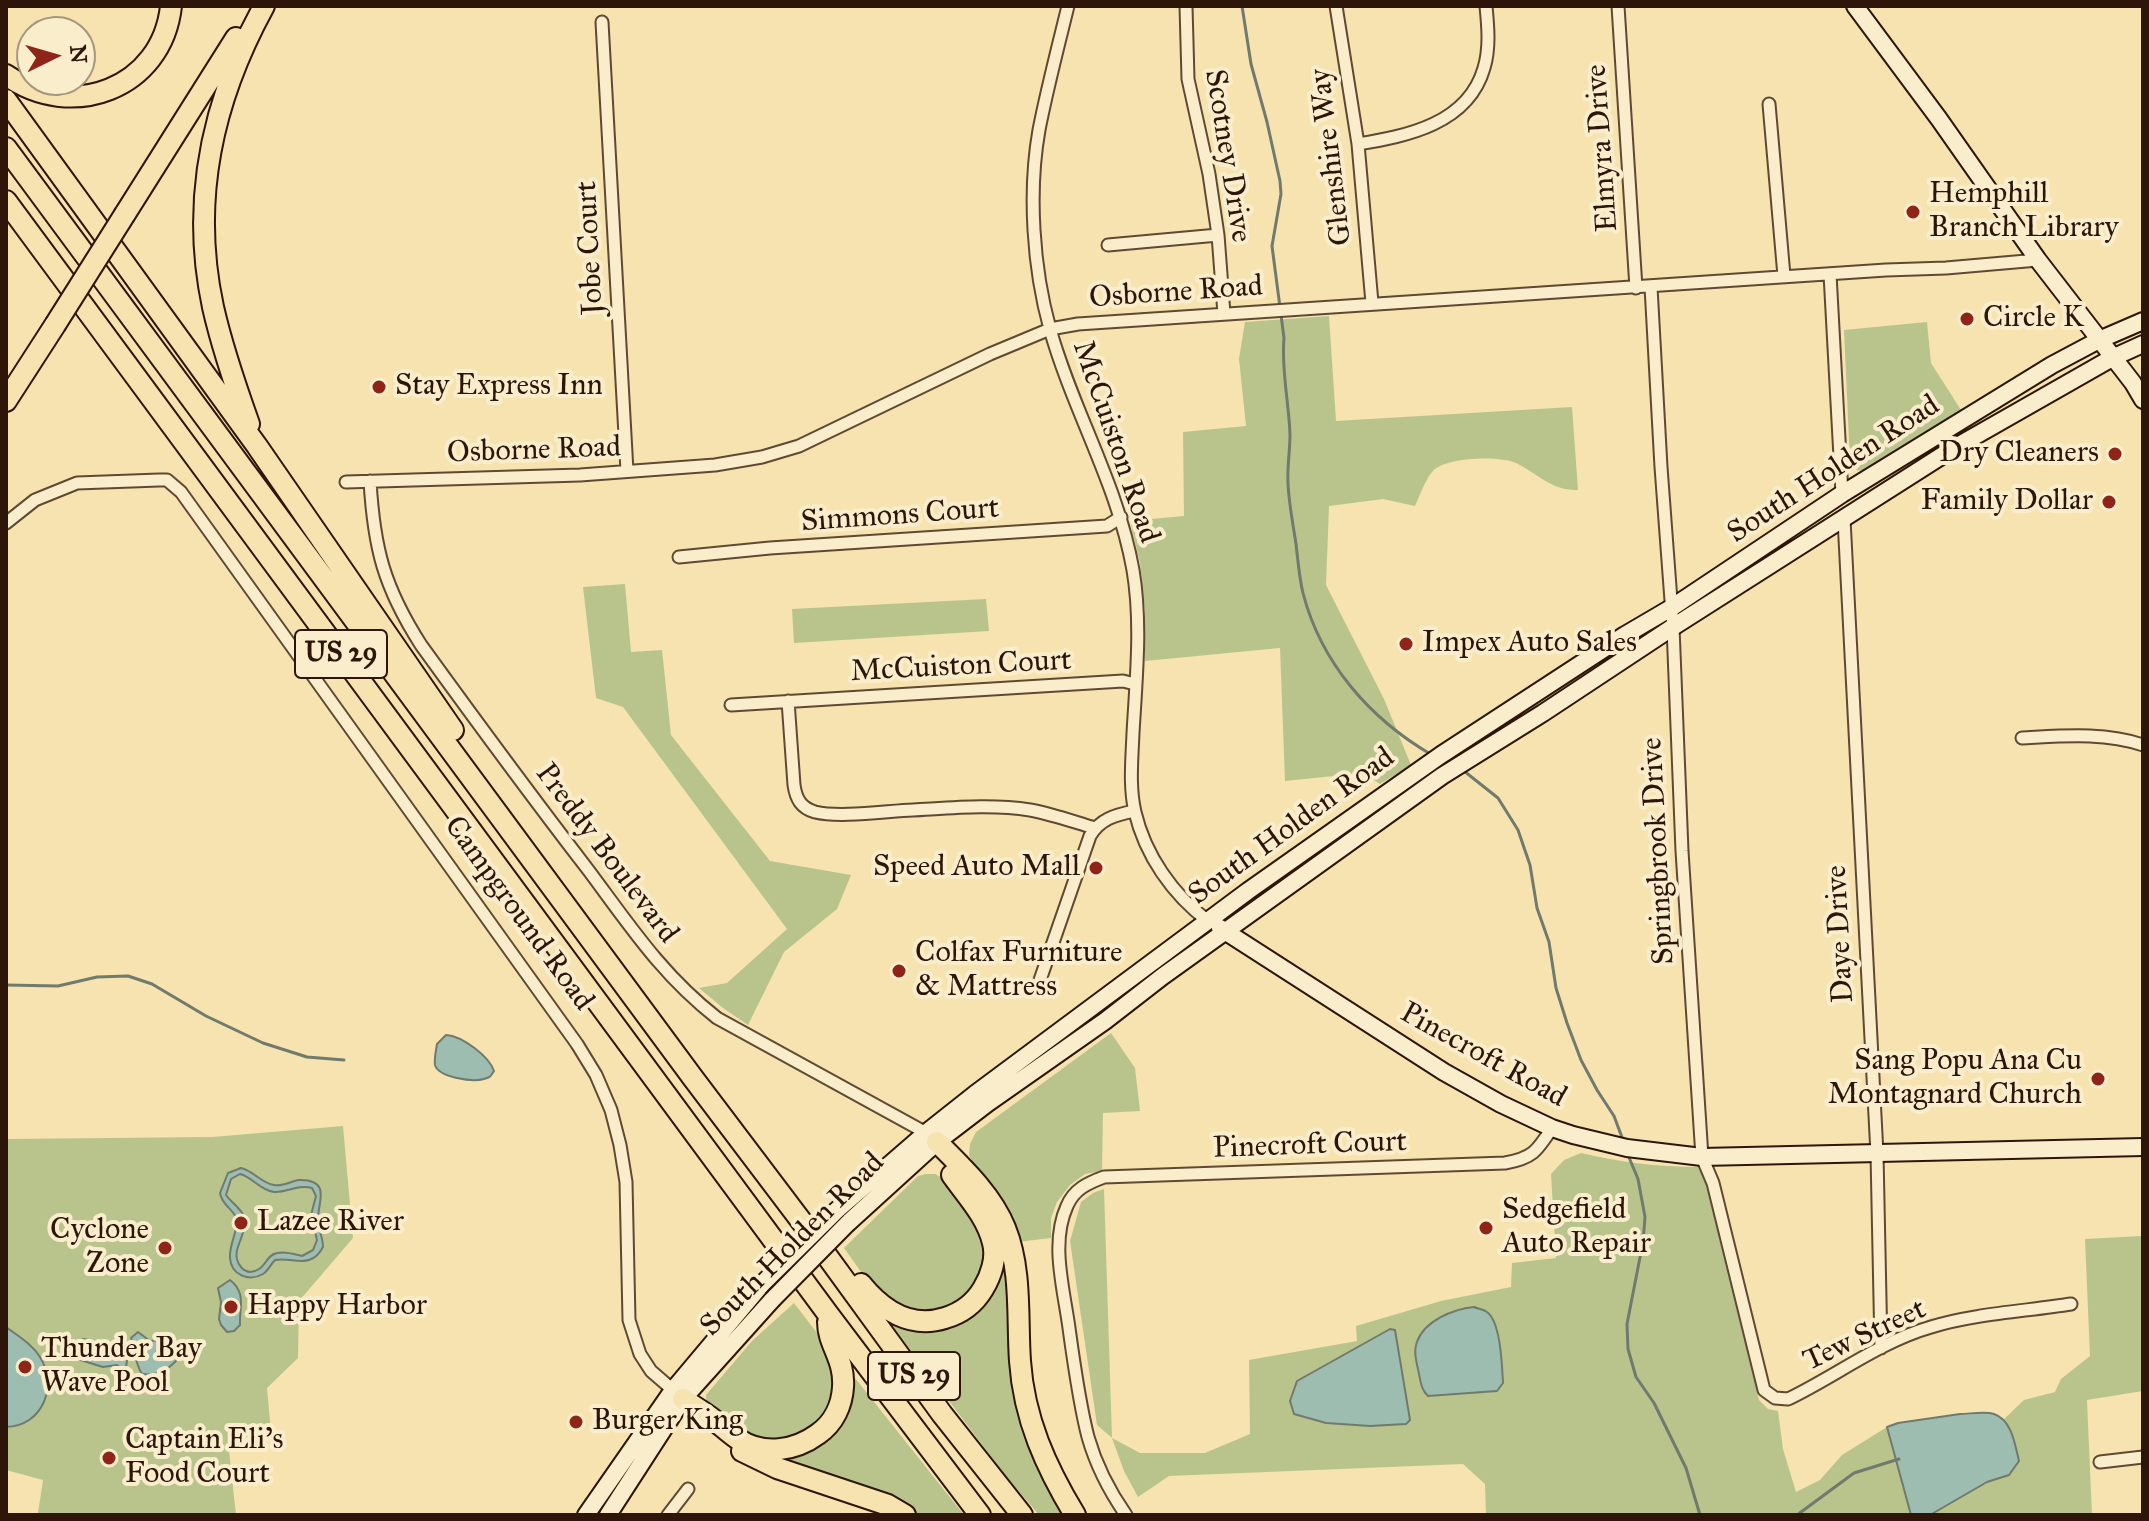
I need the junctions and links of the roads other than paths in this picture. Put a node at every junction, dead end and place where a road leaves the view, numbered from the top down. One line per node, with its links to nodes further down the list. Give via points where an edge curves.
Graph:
1 (171, 6): 11 (highway, via 157,50 134,75 108,90 60,96 32,90)
2 (256, 6): 32 (highway, bridge)
3 (264, 6): 33 (highway, via 237,59 214,130 204,214 212,304)
4 (1068, 6): 27 (street, McCuiston Road, via 1034,168 1038,271)
5 (1186, 6): 17 (street, Scotney Drive, via 1188,79)
6 (1336, 6): 14 (street, Glenshire Way)
7 (1486, 6): 14 (street, via 1484,69 1468,99 1432,126)
8 (1618, 6): 23 (street, Elmyra Drive)
9 (1855, 6): 19 (main road)
10 (602, 22): 34 (street, Jobe Court)
11 (6, 75)
12 (6, 100): 33 (highway)
13 (1769, 104): 21 (street)
14 (1358, 144): 24 (street, Glenshire Way)
15 (6, 148): 50 (highway, US 29)
16 (6, 201): 63 (highway, US 29)
17 (1218, 235): 18 (street); 25 (street, Scotney Drive)
18 (1108, 245)
19 (2038, 260): 20 (street, Osborne Road); 28 (main road)
20 (1830, 274): 21 (street, Osborne Road); 37 (street)
21 (1784, 276): 22 (street, Osborne Road)
22 (1651, 287): 23 (street, Osborne Road); 42 (street, Springbrook Drive)
23 (1636, 288): 24 (street, Osborne Road)
24 (1372, 303): 25 (street, Osborne Road)
25 (1224, 314): 27 (street, Osborne Road)
26 (2143, 321): 28 (main road, South Holden Road)
27 (1050, 329): 34 (street, Osborne Road, via 799,446 715,465); 38 (street, McCuiston Road)
28 (2099, 340): 30 (main road); 37 (main road, South Holden Road)
29 (2143, 344): 30 (main road, South Holden Road)
30 (2112, 358): 31 (main road); 39 (main road, South Holden Road, via 1954,448)
31 (2143, 400)
32 (6, 401)
33 (257, 446): 50 (highway, via 461,741)
34 (627, 471): 35 (street, Osborne Road)
35 (370, 481): 36 (street, Osborne Road); 56 (street, Preddy Boulevard, via 380,559 404,619 666,972 717,1018)
36 (346, 482)
37 (1842, 494): 42 (main road, South Holden Road)
38 (1121, 517): 41 (street, Simmons Court, via 1107,526); 44 (street, McCuiston Road, via 1136,592)
39 (1844, 519): 43 (main road, South Holden Road); 58 (street, Daye Drive)
40 (6, 523): 65 (street, Campground Road, via 35,500 77,483 167,480 181,492 596,1075 611,1110 626,1182 629,1320 651,1371)
41 (679, 557)
42 (1671, 608): 43 (street, Springbrook Drive); 52 (main road, South Holden Road, via 1441,755)
43 (1673, 627): 53 (main road, South Holden Road, via 1442,776); 59 (street, Springbrook Drive)
44 (1135, 684): 45 (street, McCuiston Court); 49 (street, McCuiston Road)
45 (788, 701): 46 (street, McCuiston Court); 51 (street, via 794,785 797,799 810,810 1020,809)
46 (731, 705)
47 (2022, 738): 48 (street, via 2089,736)
48 (2143, 745)
49 (1134, 811): 51 (street, via 1105,819); 52 (street, McCuiston Road, via 1159,867 1191,909)
50 (498, 813): 61 (highway, US 29)
51 (1095, 828): 54 (street)
52 (1208, 921): 53 (main road, Pinecroft Road); 56 (main road, South Holden Road)
53 (1225, 931): 55 (main road, Pinecroft Road, via 1444,1072); 56 (main road, South Holden Road, via 1105,1021)
54 (1040, 980)
55 (1552, 1128): 59 (main road, Pinecroft Road, via 1627,1148); 77 (street, Pinecroft Court, via 1537,1151 1505,1163 1104,1177 1074,1192 1060,1226 1059,1254 1077,1387 1089,1440)
56 (932, 1137): 60 (main road, South Holden Road); 61 (highway, via 949,1172 984,1219 994,1246 989,1278 971,1305 926,1322 906,1319 871,1296 831,1248); 76 (highway, via 981,1190 1006,1230 1016,1274 1020,1364 1032,1429)
57 (2143, 1147): 58 (main road, Pinecroft Road)
58 (1877, 1154): 59 (main road, Pinecroft Road); 64 (street, Daye Drive)
59 (1702, 1157): 66 (street, Springbrook Drive, via 1764,1390)
60 (843, 1216): 65 (main road, South Holden Road, bridge, via 772,1300); 65 (main road, South Holden Road, bridge, via 762,1284)
61 (811, 1234): 75 (highway, US 29)
62 (2071, 1304): 64 (street, Tew Street, via 1932,1326)
63 (828, 1314): 65 (highway, via 828,1333 843,1372 842,1395 824,1430 806,1442 779,1450 753,1447); 74 (highway, US 29)
64 (1881, 1348): 66 (street, Tew Street, via 1788,1399)
65 (678, 1395): 70 (main road, South Holden Road); 71 (main road, South Holden Road); 73 (highway, via 707,1429 738,1449)
66 (1775, 1398)
67 (2143, 1457): 68 (street)
68 (2100, 1462)
69 (688, 1489): 72 (street)
70 (590, 1509): 71 (street)
71 (609, 1515)
72 (668, 1515)
73 (905, 1515)
74 (980, 1515)
75 (1022, 1515)
76 (1075, 1515)
77 (1126, 1515)

